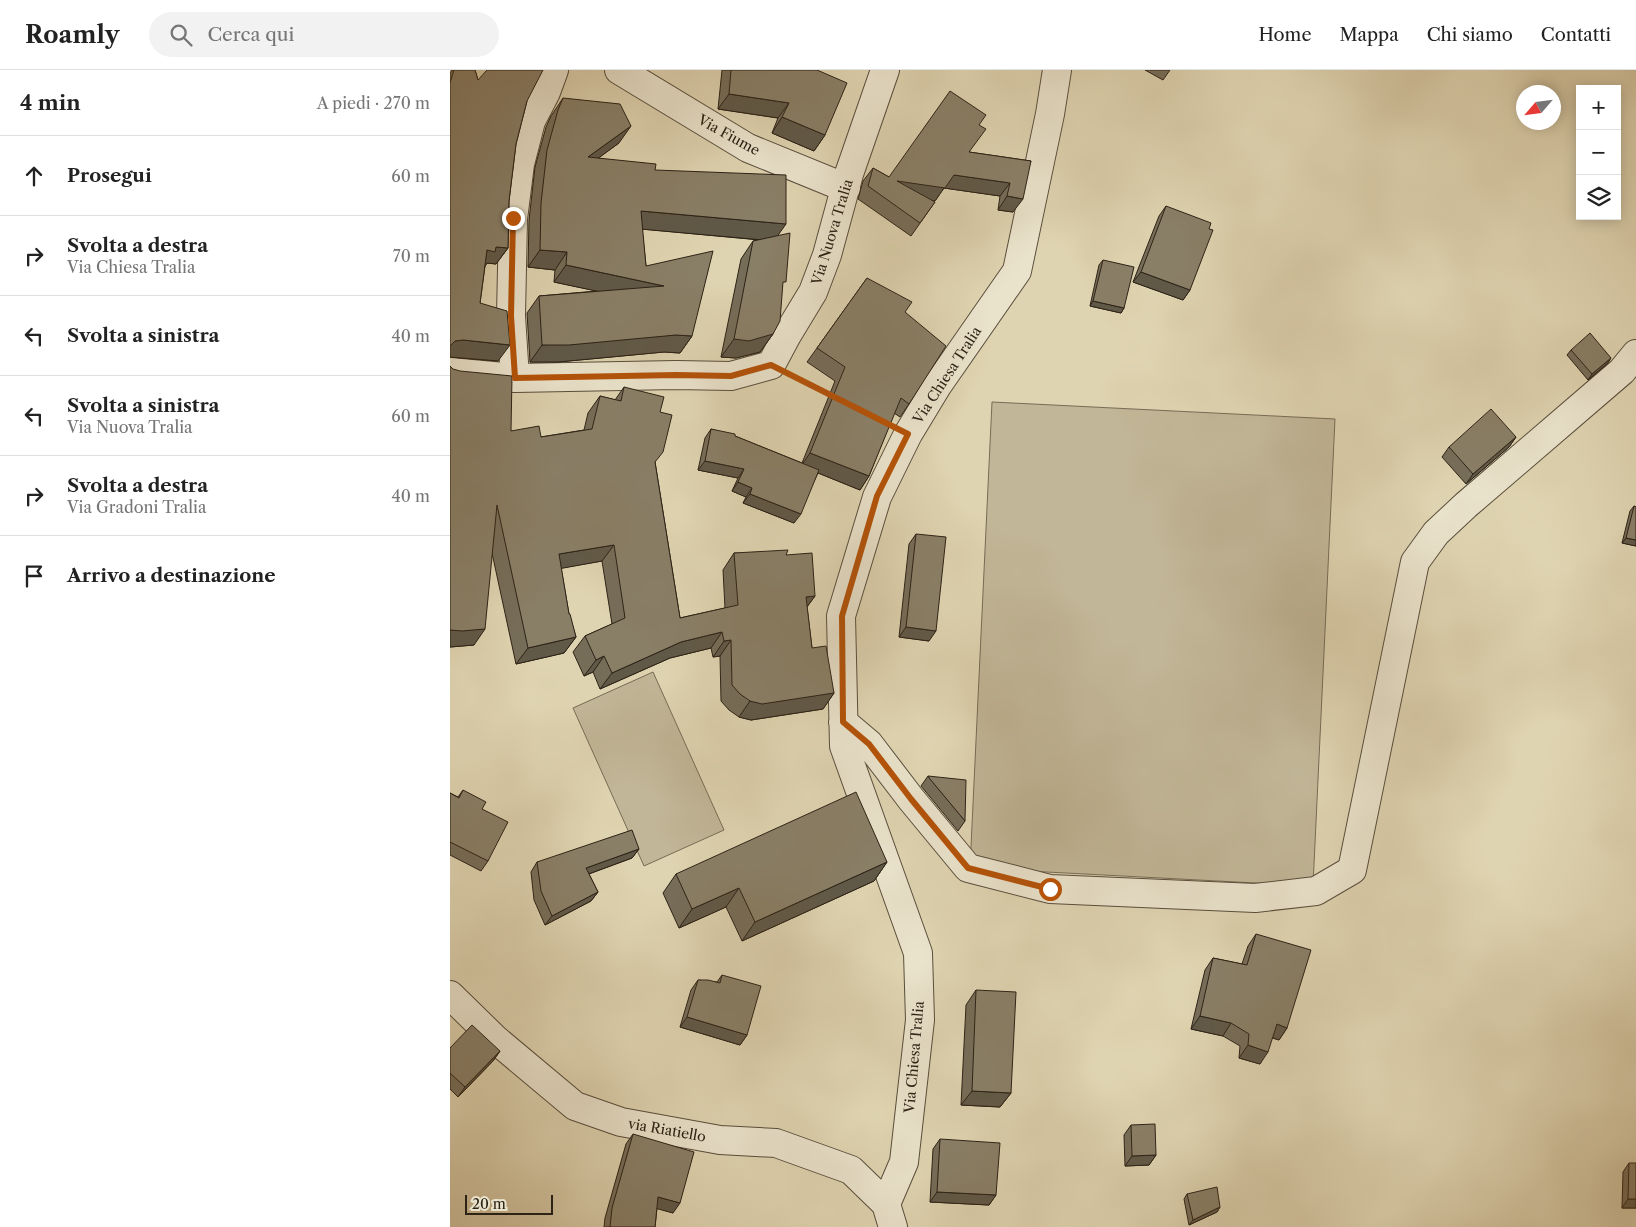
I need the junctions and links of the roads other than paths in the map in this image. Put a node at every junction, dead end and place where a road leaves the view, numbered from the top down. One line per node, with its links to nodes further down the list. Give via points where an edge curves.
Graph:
1 (554, 70): 8 (street, via 531,121 517,182 511,306)
2 (619, 70): 5 (street, Via Fiume, via 748,148)
3 (885, 70): 5 (street, Via Nuova Tralia)
4 (1057, 70): 9 (street, Via Chiesa Tralia, via 1018,271 937,386 877,496 842,616)
5 (846, 188): 8 (street, Via Nuova Tralia, via 813,292 771,365 731,376)
6 (1636, 354): 9 (street, via 1622,371 1436,533 1415,562 1352,870 1316,891 1255,898 1050,889 968,868 869,744)
7 (450, 372): 8 (street)
8 (515, 378)
9 (843, 722): 11 (street, Via Chiesa Tralia, via 844,746 918,953 920,1020 904,1162)
10 (450, 995): 11 (street, via Riatiello, via 495,1039 575,1106 622,1122 710,1138 776,1143 851,1170)
11 (890, 1216)

